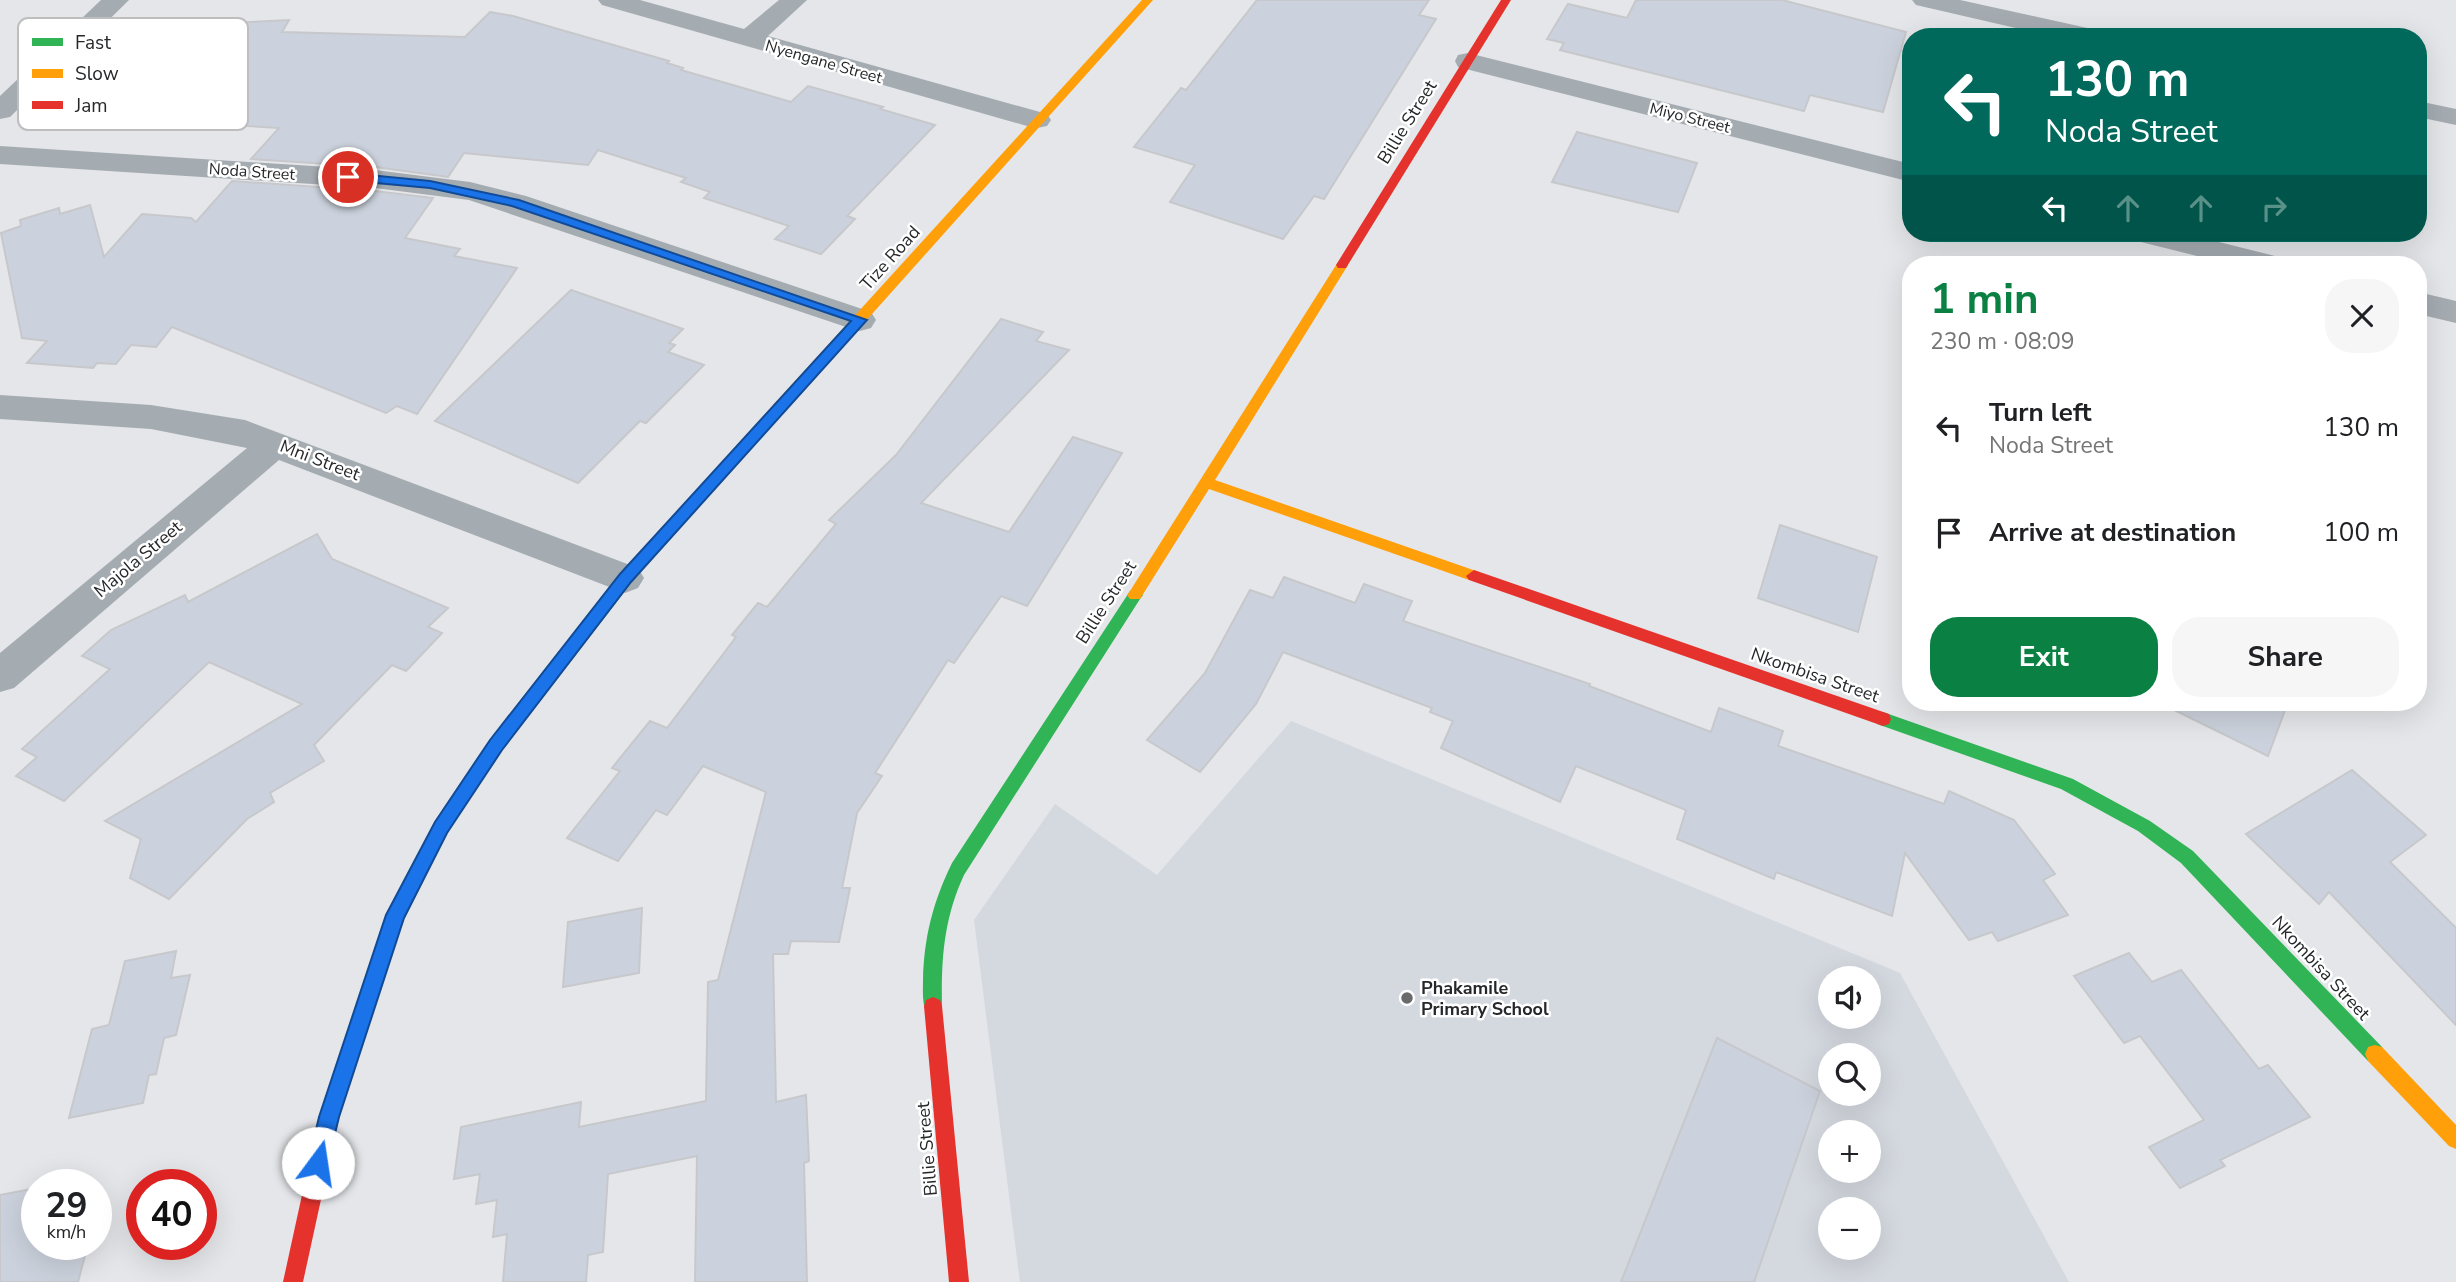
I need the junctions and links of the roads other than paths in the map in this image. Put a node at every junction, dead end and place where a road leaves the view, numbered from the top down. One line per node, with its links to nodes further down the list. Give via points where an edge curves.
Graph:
1 (116, 0): 7 (street)
2 (611, 0): 9 (street, Nyengane Street)
3 (794, 0): 9 (street)
4 (1148, 0): 15 (street, Tize Road)
5 (1506, 0): 10 (street, Billie Street)
6 (1925, 0): 8 (street)
7 (97, 18)
8 (2051, 28)
9 (749, 39): 15 (street, Nyengane Street)
10 (1468, 61): 17 (street, Miyo Street); 25 (street, Billie Street)
11 (18, 94): 12 (street)
12 (0, 111)
13 (2427, 111): 14 (street)
14 (2456, 117)
15 (1037, 120): 22 (street, Tize Road)
16 (0, 155): 22 (street, Noda Street, via 375,179 470,191)
17 (1902, 171)
18 (2180, 242): 19 (street)
19 (2236, 256)
20 (2427, 305): 21 (street)
21 (2456, 312)
22 (860, 320): 26 (street, Tize Road)
23 (0, 407): 24 (street, Mni Street, via 212,425)
24 (276, 443): 26 (street, Mni Street); 27 (street, Majola Street)
25 (1207, 483): 28 (street, Nkombisa Street, via 2104,800 2138,818 2188,857); 30 (street, Billie Street, via 943,898 934,929 934,1022)
26 (625, 578): 29 (street, Tize Road, via 496,745 441,828 395,915 329,1117)
27 (0, 676)
28 (2456, 1139)
29 (293, 1282)
30 (959, 1282)

